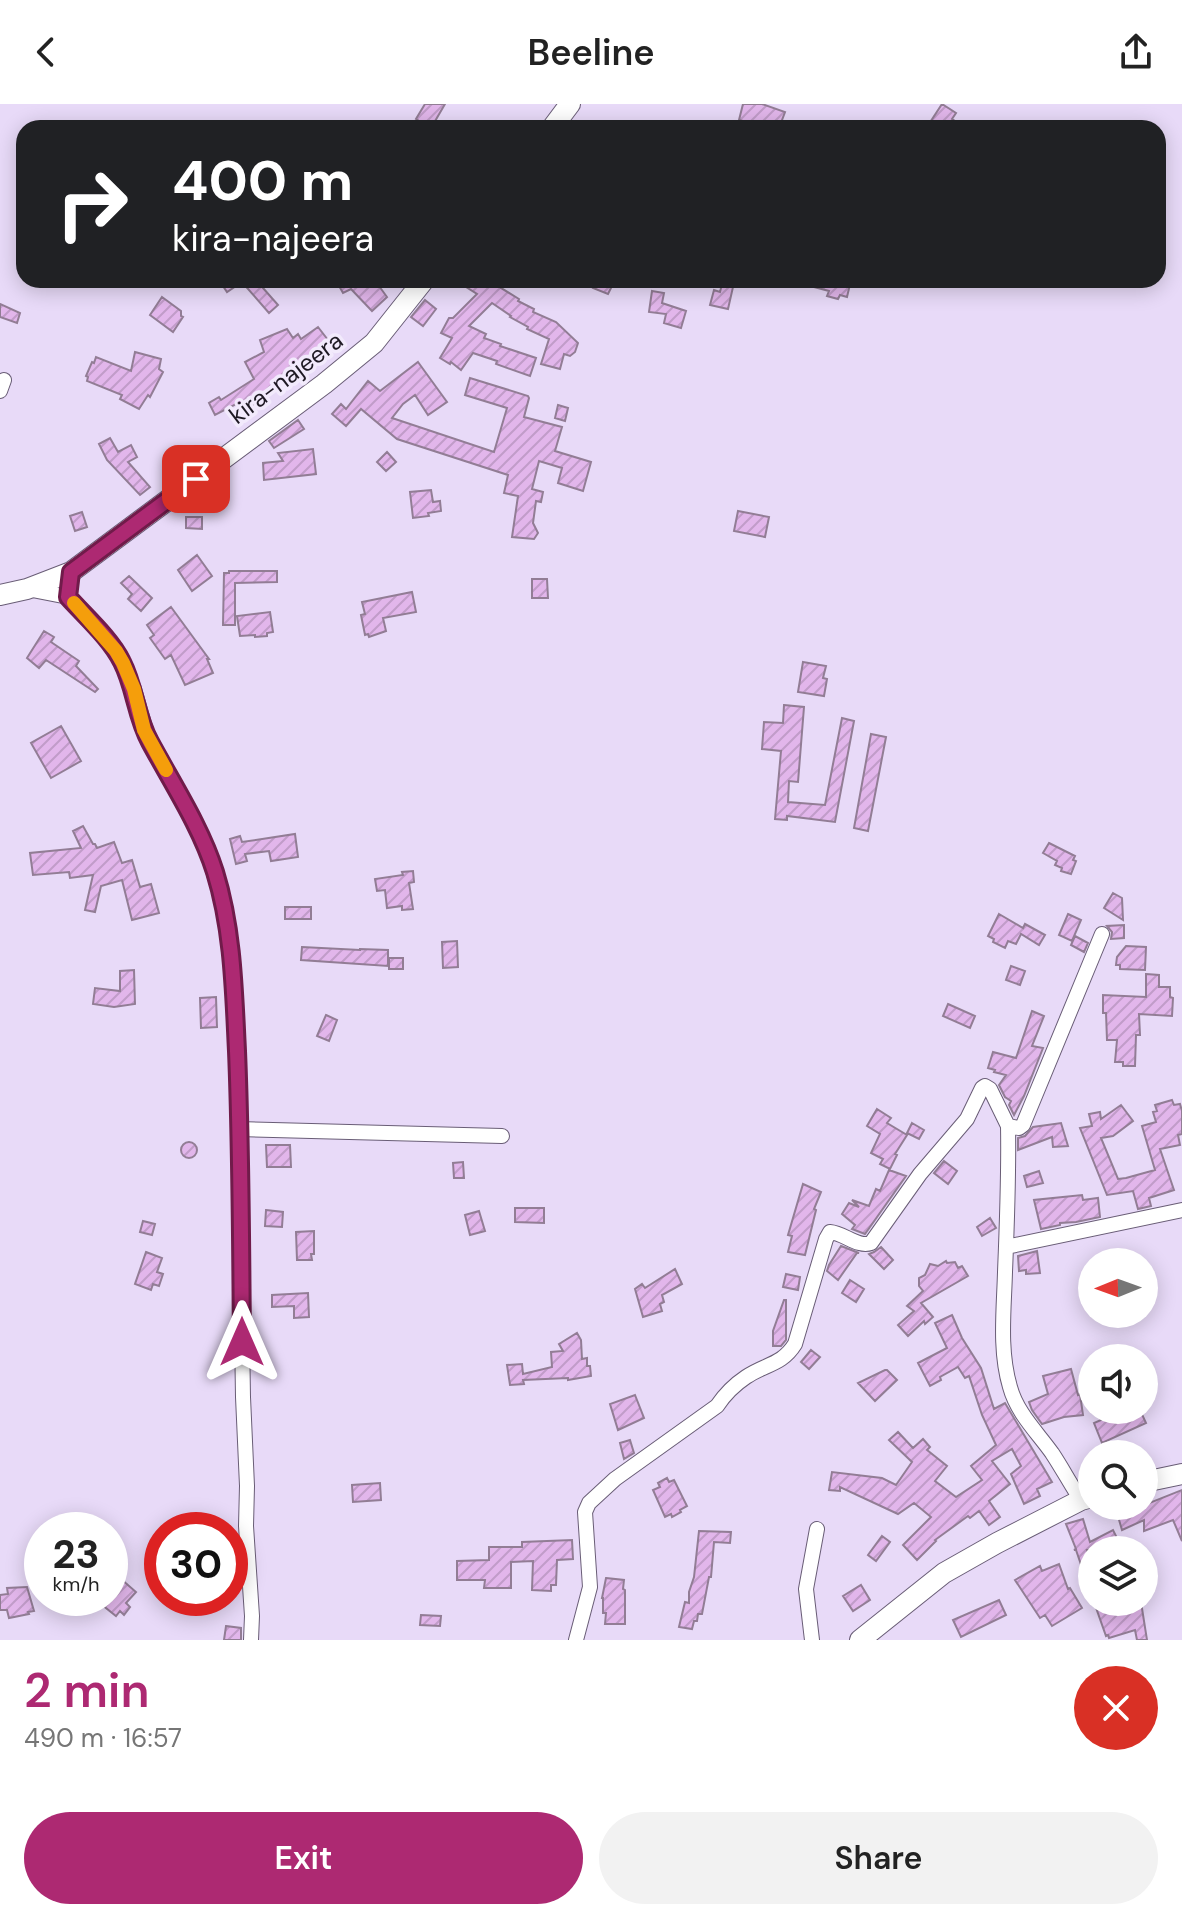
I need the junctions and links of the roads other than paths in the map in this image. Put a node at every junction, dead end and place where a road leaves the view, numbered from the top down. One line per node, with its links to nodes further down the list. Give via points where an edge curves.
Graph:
1 (418, 288): 2 (street, kira-najeera, via 374,343 324,384)
2 (71, 572): 3 (street, kira-najeera); 5 (street)
3 (27, 589): 4 (street, kira-najeera); 5 (street)
4 (0, 595)
5 (68, 597): 8 (street, via 123,663 144,730 215,872 233,968)
6 (1102, 934): 7 (street, via 1023,1125)
7 (1008, 1126): 11 (street); 18 (street, via 985,1086 967,1119 871,1243 862,1245 830,1232 788,1354 746,1376 717,1406 589,1503 585,1512 590,1587)
8 (239, 1129): 9 (street); 17 (street)
9 (502, 1136)
10 (1182, 1210): 11 (street)
11 (1006, 1247): 14 (street, via 1003,1329 1010,1389 1025,1419)
12 (1182, 1474): 13 (street)
13 (1158, 1479)
14 (1078, 1487)
15 (1078, 1502): 20 (street, via 944,1573)
16 (817, 1529): 19 (street, via 806,1589)
17 (251, 1640)
18 (576, 1640)
19 (812, 1640)
20 (860, 1640)

